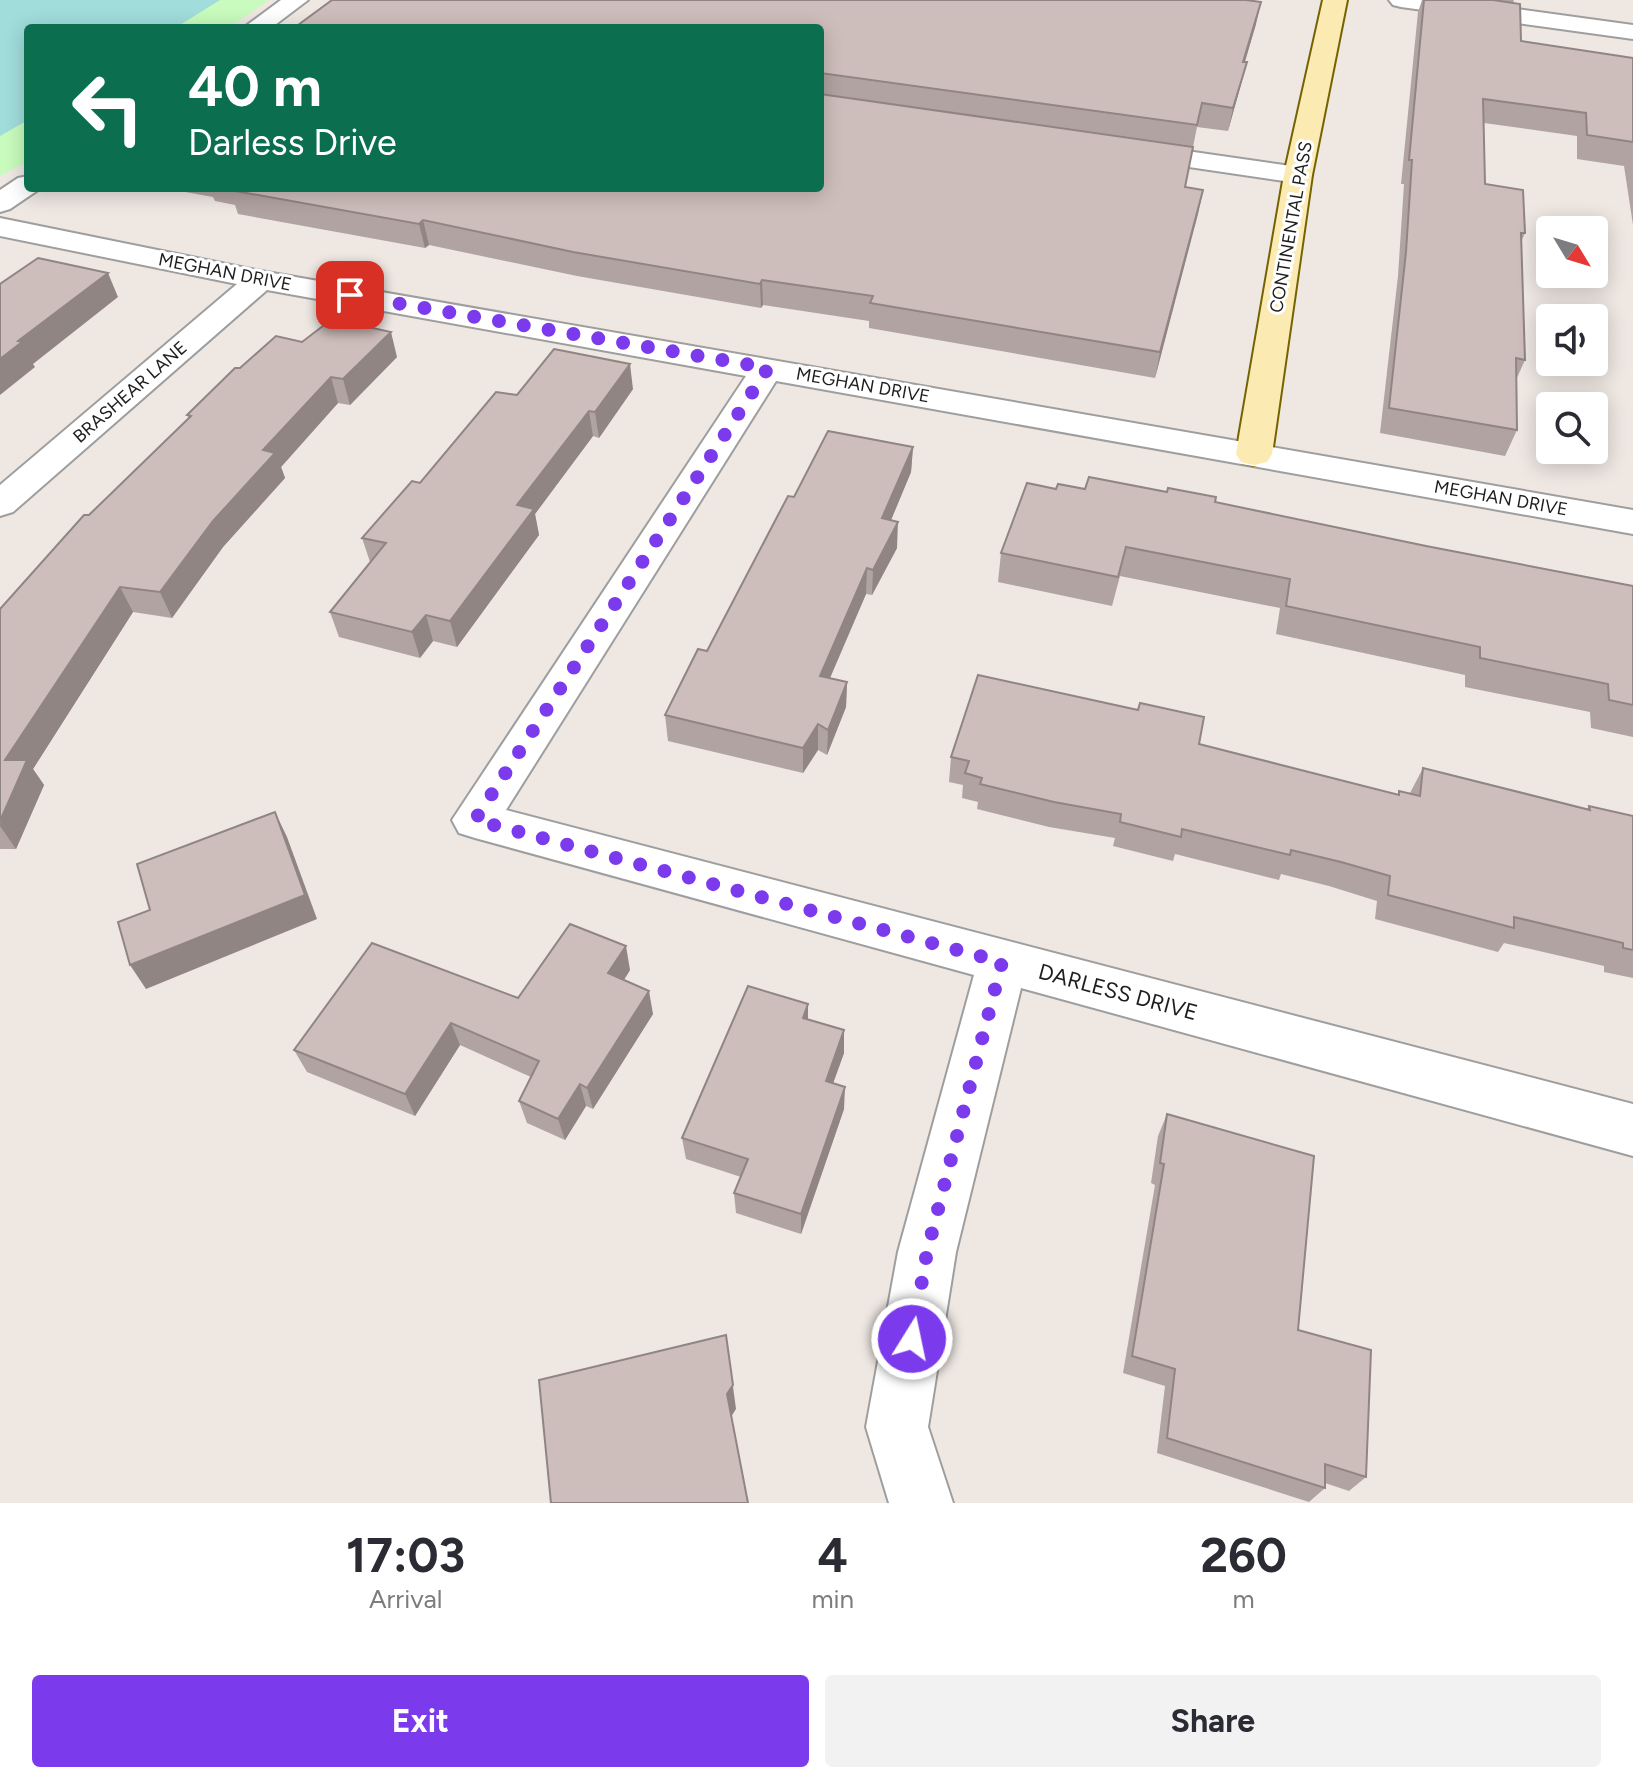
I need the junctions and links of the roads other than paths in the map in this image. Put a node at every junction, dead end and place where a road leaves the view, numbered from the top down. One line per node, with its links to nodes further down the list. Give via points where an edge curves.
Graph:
1 (296, 0): 4 (street)
2 (1335, 0): 7 (street, CONTINENTAL PASS)
3 (1401, 0): 5 (street)
4 (268, 24)
5 (1633, 32)
6 (1113, 148): 7 (street)
7 (1298, 175): 13 (street, CONTINENTAL PASS)
8 (24, 187): 9 (street)
9 (0, 203)
10 (0, 227): 11 (street, MEGHAN DRIVE)
11 (261, 280): 12 (street, MEGHAN DRIVE); 14 (street, BRASHEAR LANE)
12 (768, 368): 13 (street, MEGHAN DRIVE); 16 (street, DARLESS DRIVE, via 475,820)
13 (1254, 454): 15 (street, MEGHAN DRIVE)
14 (0, 504)
15 (1633, 522)
16 (1002, 962): 17 (street, DARLESS DRIVE); 18 (street, via 927,1252 897,1427)
17 (1633, 1130)
18 (921, 1503)

